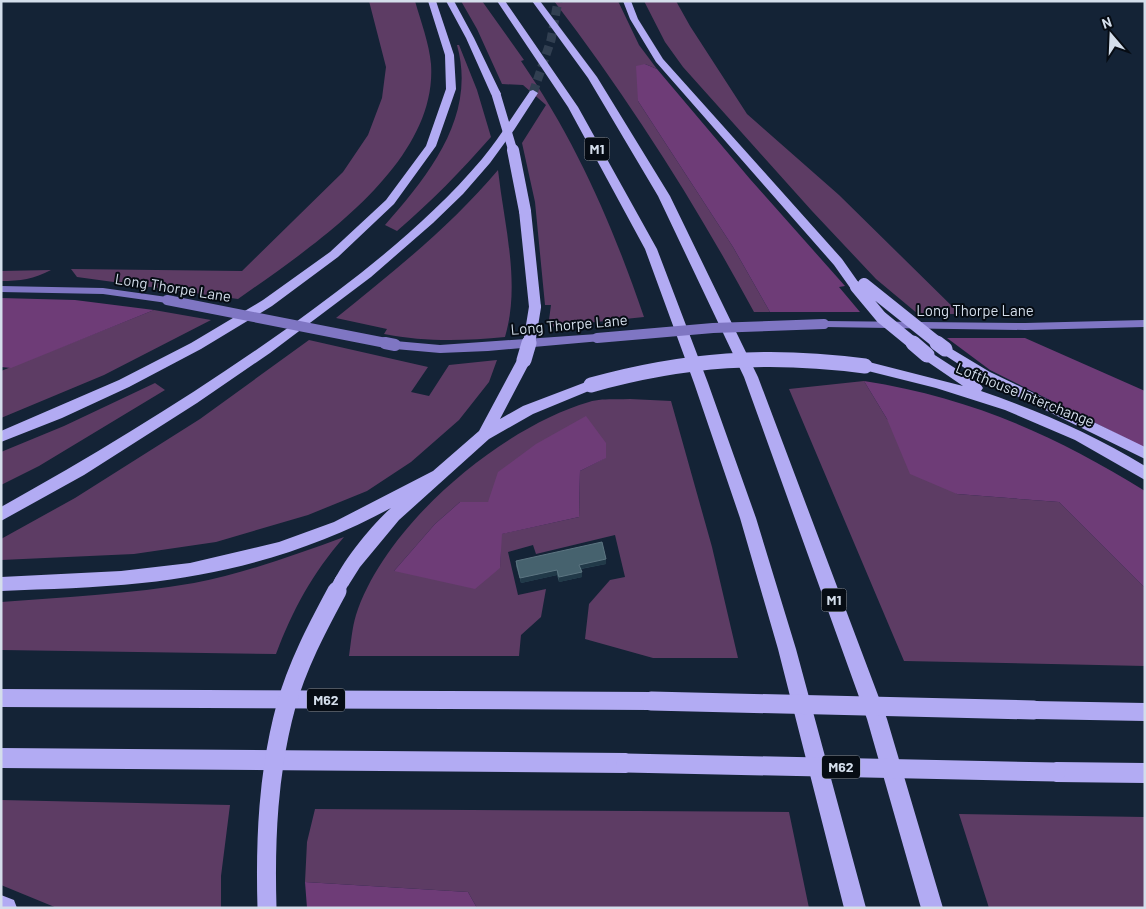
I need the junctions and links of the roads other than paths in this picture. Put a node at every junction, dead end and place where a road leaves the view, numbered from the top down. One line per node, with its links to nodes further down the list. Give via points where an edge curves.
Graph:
1 (432, 1): 12 (highway, via 451,60 451,89 443,116 429,150 403,188 363,230 274,299 151,371)
2 (450, 1): 11 (highway, bridge, via 496,94 512,147 525,211 535,307 532,334 524,360)
3 (501, 1): 27 (highway, M1, via 573,107 651,249 748,518 787,649)
4 (536, 1): 28 (highway, M1, via 592,77 664,196 751,377 877,719)
5 (628, 1): 7 (highway, via 634,20 659,60)
6 (533, 93): 18 (highway, via 477,171 433,217 368,275 239,370 127,442)
7 (859, 285): 10 (highway, bridge, via 881,317 962,380); 14 (highway, bridge, via 945,350 985,375)
8 (1, 288): 9 (main road, Long Thorpe Lane, bridge, via 103,291 167,300 395,345 440,349 713,328 824,324 1004,327)
9 (1145, 323)
10 (1001, 404): 11 (highway, Lofthouse Interchange, bridge, via 937,382 865,366 797,358 714,359 653,368 591,385 528,410); 13 (highway, Lofthouse Interchange)
11 (484, 435): 17 (highway, Lofthouse Interchange)
12 (1, 437)
13 (1115, 454): 15 (highway); 16 (highway, Lofthouse Interchange)
14 (1145, 454)
15 (1145, 468)
16 (1145, 474)
17 (434, 478): 19 (highway, via 370,513 281,548 231,561 161,574); 26 (highway, Lofthouse Interchange, bridge, via 393,516 354,562 322,617 302,663 286,706 275,761 267,833)
18 (1, 514)
19 (1, 584)
20 (1, 698): 21 (highway, M62, bridge, via 651,702)
21 (1145, 712)
22 (1, 758): 23 (highway, M62, bridge, via 626,763)
23 (1145, 773)
24 (1, 906): 25 (highway)
25 (6, 908)
26 (267, 908)
27 (855, 908)
28 (932, 908)

